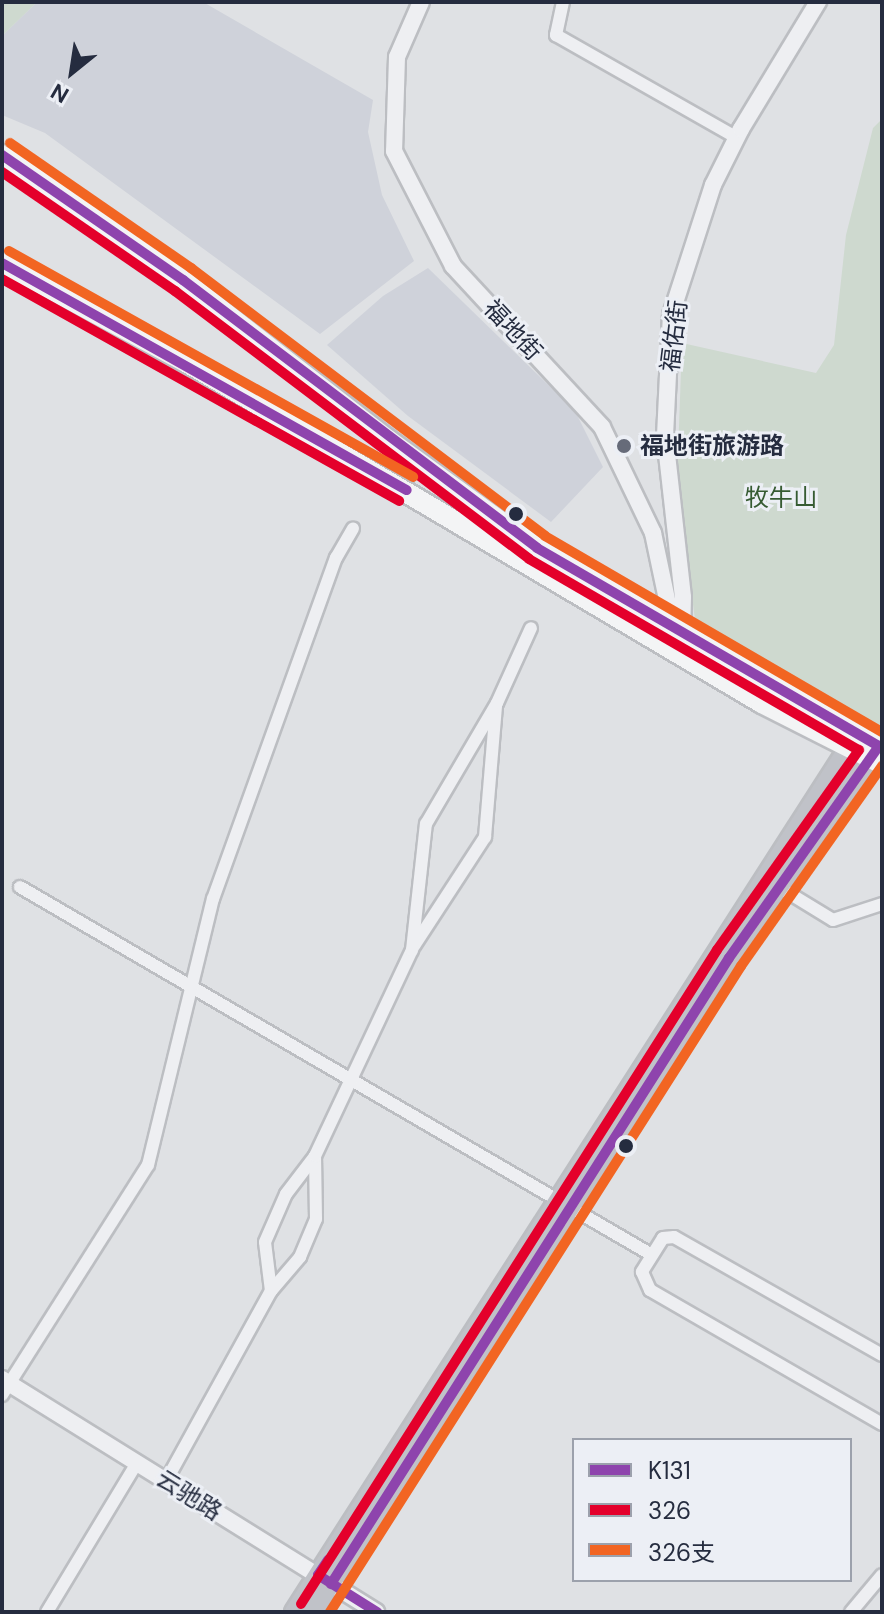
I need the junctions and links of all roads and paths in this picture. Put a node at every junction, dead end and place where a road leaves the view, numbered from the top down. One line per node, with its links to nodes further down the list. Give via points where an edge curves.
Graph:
1 (421, 2): 9 (street, 福地街, via 397,57 394,151 453,266 602,427 653,533)
2 (563, 2): 4 (street, via 556,35)
3 (818, 2): 4 (street, 福佑街)
4 (737, 138): 9 (street, 福佑街, via 713,185 671,315 665,436)
5 (2, 155): 9 (main road, via 183,280 537,548)
6 (2, 263): 9 (main road)
7 (353, 528): 16 (street, via 336,558 213,899)
8 (531, 628): 10 (street)
9 (678, 638): 11 (main road)
10 (497, 703): 15 (street, via 426,824); 15 (street, via 485,837)
11 (870, 749): 13 (main road); 19 (main road, via 780,850)
12 (20, 887): 16 (street)
13 (779, 887): 14 (street, via 833,920); 19 (main road)
14 (882, 904)
15 (412, 950): 17 (street)
16 (192, 984): 17 (street); 23 (street, via 148,1165)
17 (352, 1078): 18 (street); 19 (street)
18 (315, 1156): 21 (street, via 316,1219 300,1257); 21 (street, via 286,1194 265,1242)
19 (566, 1203): 20 (street); 28 (main road)
20 (652, 1255): 22 (street, via 663,1238 674,1237); 24 (street, via 642,1272 650,1290)
21 (271, 1291): 26 (street)
22 (882, 1355)
23 (4, 1386): 25 (street, 云驰路)
24 (882, 1424)
25 (137, 1463): 26 (street, 云驰路); 29 (street)
26 (166, 1481): 28 (street, 云驰路)
27 (882, 1575): 33 (street)
28 (325, 1580): 30 (main road); 31 (main road); 32 (street, 云驰路)
29 (47, 1612)
30 (294, 1612)
31 (313, 1612)
32 (377, 1612)
33 (851, 1612)

